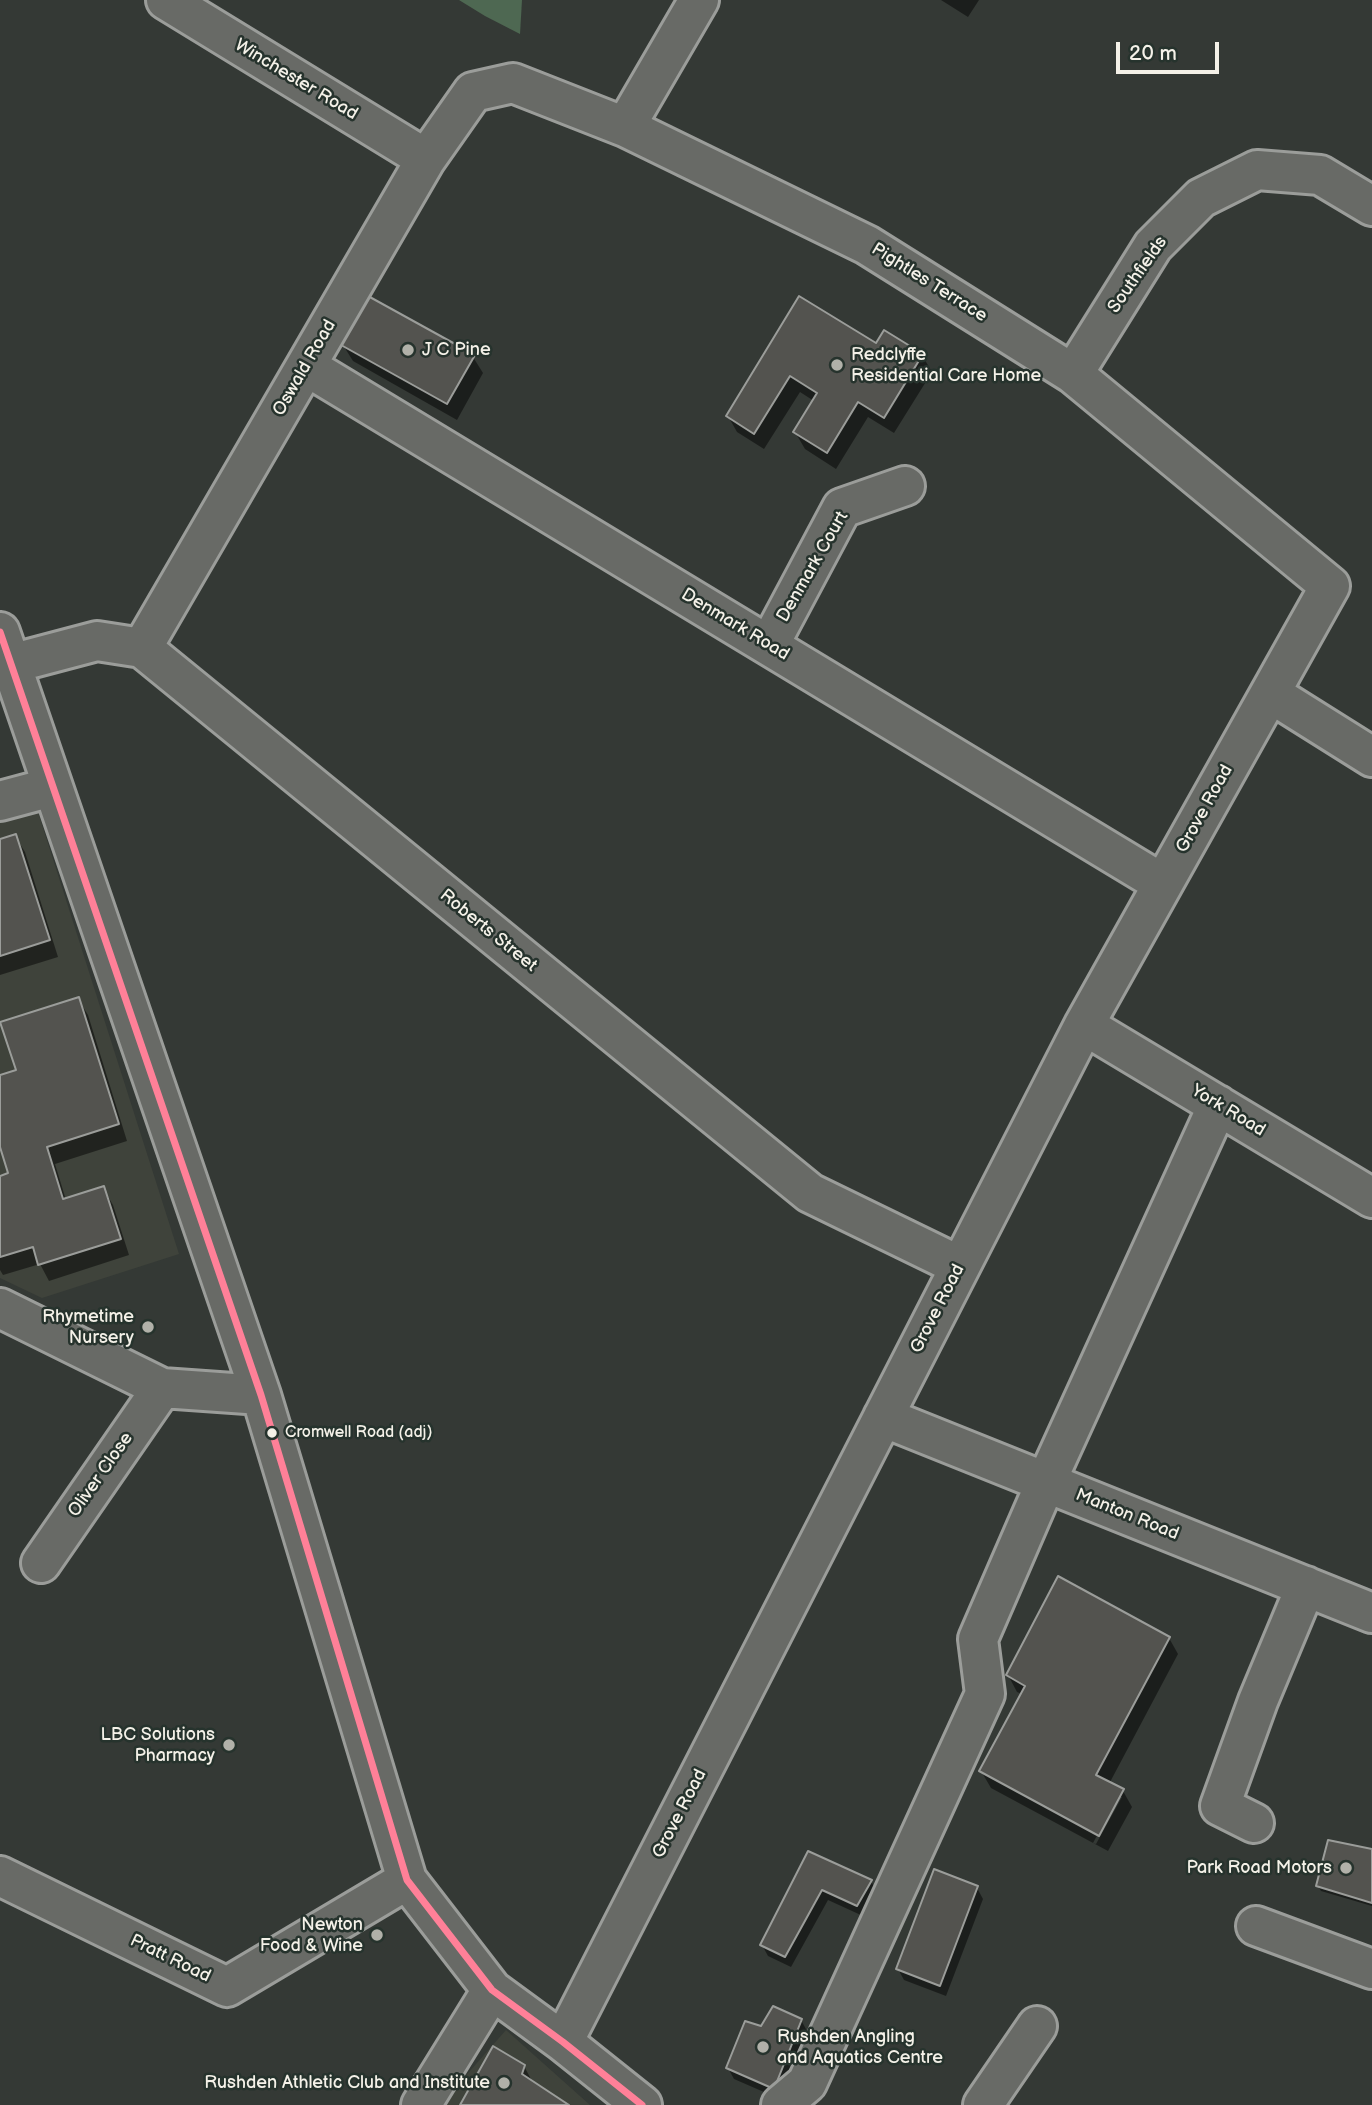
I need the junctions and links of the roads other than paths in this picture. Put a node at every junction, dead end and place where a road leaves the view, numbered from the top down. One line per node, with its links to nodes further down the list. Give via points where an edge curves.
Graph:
1 (166, 0): 5 (street, Winchester Road)
2 (699, 0): 4 (street)
3 (473, 92): 4 (street, Pightles Terrace, via 513,83); 5 (street, Oswald Road)
4 (625, 127): 8 (street, Pightles Terrace, via 867,244)
5 (426, 159): 7 (street, Oswald Road)
6 (1372, 206): 8 (street, Southfields, via 1320,175 1257,170 1201,198 1153,246)
7 (306, 366): 11 (street, Denmark Road); 13 (street, Oswald Road)
8 (1073, 374): 10 (street, Pightles Terrace)
9 (905, 486): 11 (street, Denmark Court, via 842,508)
10 (1330, 586): 14 (street, Grove Road)
11 (769, 645): 18 (street, Denmark Road)
12 (5, 648): 13 (street, via 97,641); 16 (street)
13 (142, 648): 22 (street, Roberts Street, via 810,1193)
14 (1270, 693): 15 (street); 18 (street, Grove Road)
15 (1372, 757)
16 (52, 787): 17 (street); 25 (street)
17 (0, 801)
18 (1163, 884): 19 (street, Grove Road)
19 (1084, 1025): 20 (street, York Road); 22 (street, Grove Road)
20 (1218, 1105): 21 (street, York Road); 27 (street)
21 (1372, 1198)
22 (960, 1266): 26 (street, Grove Road)
23 (0, 1308): 24 (street)
24 (162, 1388): 25 (street); 28 (street, Oliver Close)
25 (261, 1395): 33 (street)
26 (883, 1417): 27 (street, Manton Road); 38 (street, Grove Road)
27 (1046, 1482): 29 (street, Manton Road); 41 (street, via 978,1639 985,1694 807,2083)
28 (41, 1563)
29 (1306, 1586): 30 (street, Manton Road); 31 (street, via 1220,1805)
30 (1372, 1613)
31 (1254, 1823)
32 (0, 1876): 33 (street, Pratt Road, via 227,1987)
33 (407, 1880): 36 (street)
34 (1256, 1926): 35 (street)
35 (1372, 1969)
36 (492, 1990): 38 (street); 39 (street)
37 (1037, 2026): 42 (street)
38 (564, 2042): 40 (street)
39 (421, 2105)
40 (642, 2105)
41 (781, 2105)
42 (983, 2105)

